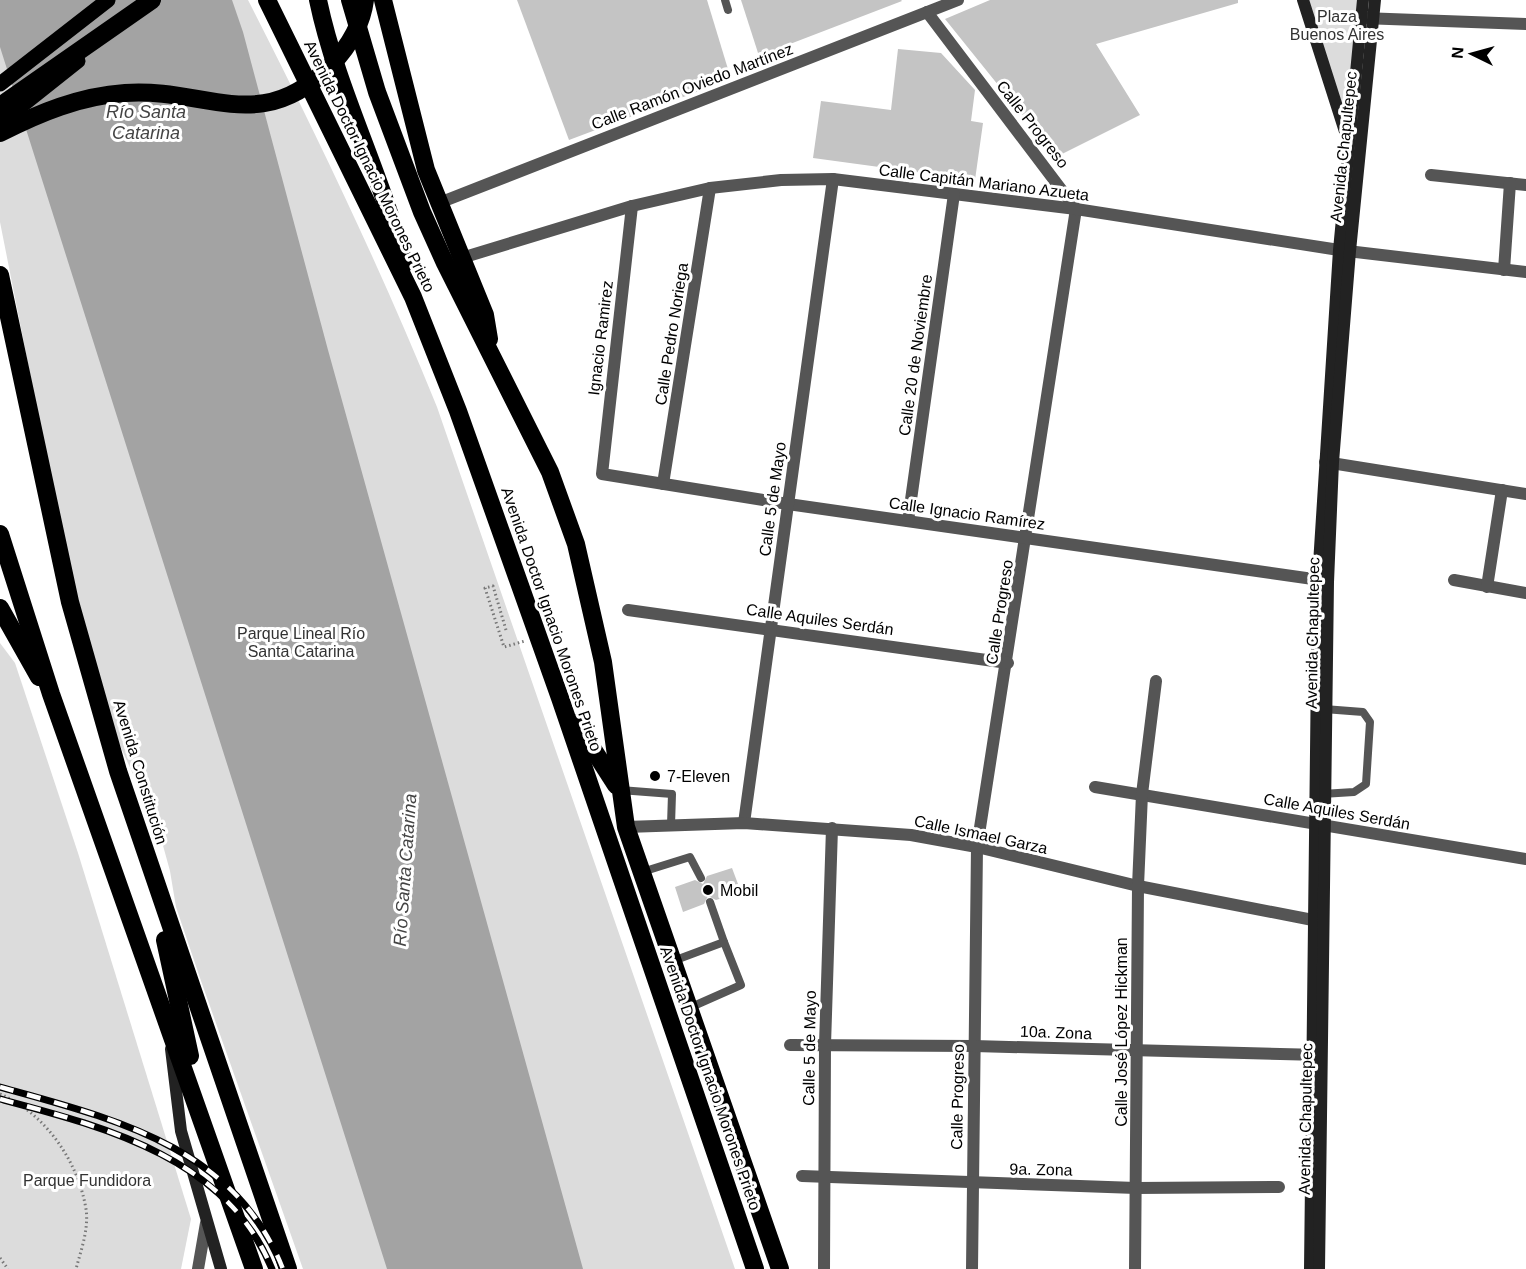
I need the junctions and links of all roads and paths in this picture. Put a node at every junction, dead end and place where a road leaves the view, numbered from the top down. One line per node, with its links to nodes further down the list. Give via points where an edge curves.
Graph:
1 (108, 0): 17 (main road)
2 (154, 0): 18 (highway); 19 (main road)
3 (267, 0): 37 (highway, Avenida Doctor Ignacio Morones Prieto)
4 (318, 0): 37 (highway, via 338,77 397,234)
5 (350, 0): 33 (highway, Avenida Doctor Ignacio Morones Prieto, via 377,92 422,212)
6 (365, 0): 20 (highway, via 363,14 341,54 315,80 285,97 235,106 164,94 126,93 69,104)
7 (383, 0): 29 (highway, via 410,114)
8 (725, 0): 13 (lane)
9 (1303, 0): 21 (main road)
10 (1363, 0): 15 (main road)
11 (1374, 0): 15 (main road, Avenida Chapultepec)
12 (951, 1): 14 (street, Calle Ramón Oviedo Martínez)
13 (728, 10)
14 (927, 12): 29 (street, Calle Ramón Oviedo Martínez); 31 (street, Calle Progreso)
15 (1367, 18): 16 (street); 21 (main road); 22 (main road, Avenida Chapultepec)
16 (1526, 24)
17 (0, 84)
18 (0, 106)
19 (0, 123)
20 (0, 133)
21 (1349, 145): 22 (main road); 32 (main road)
22 (1359, 156): 32 (main road, Avenida Chapultepec)
23 (1431, 175): 25 (street)
24 (833, 179): 27 (street, Calle Capitán Mariano Azueta, via 781,180); 28 (street, Calle Capitán Mariano Azueta); 43 (street, Calle 5 de Mayo)
25 (1509, 183): 26 (street); 34 (street)
26 (1526, 185)
27 (711, 189): 30 (street, Calle Capitán Mariano Azueta); 40 (street, Calle Pedro Noriega)
28 (954, 194): 31 (street, Calle Capitán Mariano Azueta); 44 (street, Calle 20 de Noviembre)
29 (439, 203): 33 (highway)
30 (632, 206): 33 (street, Calle Capitán Mariano Azueta); 39 (street, Ignacio Ramirez)
31 (1076, 209): 32 (street, Calle Capitán Mariano Azueta); 46 (street, Calle Progreso)
32 (1344, 250): 34 (street, Calle Capitán Mariano Azueta); 38 (main road, Avenida Chapultepec)
33 (453, 261): 64 (highway, Avenida Doctor Ignacio Morones Prieto, via 485,315 491,356 550,472 576,544 603,662)
34 (1504, 270): 35 (street, Calle Capitán Mariano Azueta)
35 (1526, 272)
36 (0, 275): 73 (highway, Avenida Constitución, via 70,602)
37 (413, 297): 57 (highway, Avenida Doctor Ignacio Morones Prieto, via 458,411)
38 (1328, 462): 41 (street); 49 (main road, Avenida Chapultepec)
39 (602, 474): 40 (street, Calle Ignacio Ramírez)
40 (663, 484): 43 (street, Calle Ignacio Ramírez)
41 (1502, 490): 42 (street); 50 (street)
42 (1526, 494)
43 (788, 504): 44 (street, Calle Ignacio Ramírez); 55 (street, Calle 5 de Mayo)
44 (908, 521): 46 (street, Calle Ignacio Ramírez)
45 (0, 534): 54 (highway)
46 (1027, 538): 49 (street, Calle Ignacio Ramírez); 58 (street, Calle Progreso)
47 (0, 574): 54 (highway)
48 (1454, 580): 50 (street)
49 (1323, 581): 62 (main road, Avenida Chapultepec)
50 (1487, 587): 51 (street)
51 (1526, 593)
52 (0, 608): 60 (highway)
53 (628, 610): 55 (street, Calle Aquiles Serdán)
54 (28, 618): 60 (highway)
55 (772, 628): 58 (street, Calle Aquiles Serdán); 67 (street, Calle 5 de Mayo)
56 (506, 630): 57 (path, via 493,586 485,588 504,647)
57 (538, 638): 61 (highway, Avenida Doctor Ignacio Morones Prieto)
58 (1008, 663): 72 (street, Calle Progreso)
59 (1156, 681): 65 (street, Calle José López Hickman)
60 (51, 694): 83 (highway)
61 (561, 698): 64 (highway); 104 (highway, Avenida Doctor Ignacio Morones Prieto)
62 (1322, 709): 66 (main road, Avenida Chapultepec); 66 (lane, via 1363,712 1370,722 1366,784 1354,792)
63 (1095, 787): 65 (street, Calle Aquiles Serdán)
64 (619, 789): 68 (lane, via 672,794); 70 (highway, Avenida Doctor Ignacio Morones Prieto)
65 (1142, 794): 69 (street, Calle Aquiles Serdán); 77 (street, Calle José López Hickman)
66 (1322, 794): 69 (main road, Avenida Chapultepec)
67 (744, 823): 68 (street, Calle Ismael Garza); 71 (street, Calle Ismael Garza)
68 (671, 825): 70 (street, Calle Ismael Garza)
69 (1321, 826): 74 (street, Calle Aquiles Serdán); 79 (main road, Avenida Chapultepec)
70 (626, 827): 75 (highway, Avenida Doctor Ignacio Morones Prieto)
71 (832, 828): 72 (street, Calle Ismael Garza); 85 (street, Calle 5 de Mayo)
72 (977, 847): 77 (street, Calle Ismael Garza); 86 (street, Calle Progreso)
73 (145, 850): 90 (highway); 103 (highway, Avenida Constitución)
74 (1526, 859)
75 (641, 872): 76 (lane, via 690,857); 81 (highway, Avenida Doctor Ignacio Morones Prieto)
76 (701, 878)
77 (1138, 886): 79 (street, Calle Ismael Garza); 87 (street, Calle José López Hickman)
78 (710, 902): 80 (lane)
79 (1320, 921): 88 (main road, Avenida Chapultepec)
80 (724, 942): 81 (lane); 82 (lane, via 741,985)
81 (672, 961): 82 (highway, Avenida Doctor Ignacio Morones Prieto)
82 (688, 1008): 105 (highway, Avenida Doctor Ignacio Morones Prieto)
83 (168, 1023): 90 (highway); 96 (main road, via 181,1131)
84 (790, 1045): 85 (street, 10a. Zona)
85 (825, 1045): 86 (street, 10a. Zona); 92 (street, Calle 5 de Mayo)
86 (974, 1046): 87 (street, 10a. Zona); 93 (street, Calle Progreso)
87 (1138, 1051): 88 (street, 10a. Zona); 95 (street, Calle José López Hickman)
88 (1317, 1055): 109 (main road); 110 (main road, Avenida Chapultepec)
89 (0, 1094): 99 (path, via 32,1113 54,1137 75,1172 87,1211)
90 (208, 1136): 102 (highway)
91 (802, 1176): 92 (street, 9a. Zona)
92 (824, 1177): 93 (street, 9a. Zona); 106 (street, Calle 5 de Mayo)
93 (972, 1184): 95 (street, 9a. Zona); 107 (street, Calle Progreso)
94 (1279, 1187): 95 (street, 9a. Zona)
95 (1136, 1188): 108 (street, Calle José López Hickman)
96 (206, 1223): 100 (street); 101 (main road)
97 (0, 1258): 98 (path)
98 (8, 1269)
99 (76, 1269)
100 (198, 1269)
101 (221, 1269)
102 (254, 1269)
103 (288, 1269)
104 (755, 1269)
105 (780, 1269)
106 (824, 1269)
107 (972, 1269)
108 (1135, 1269)
109 (1310, 1269)
110 (1319, 1269)

